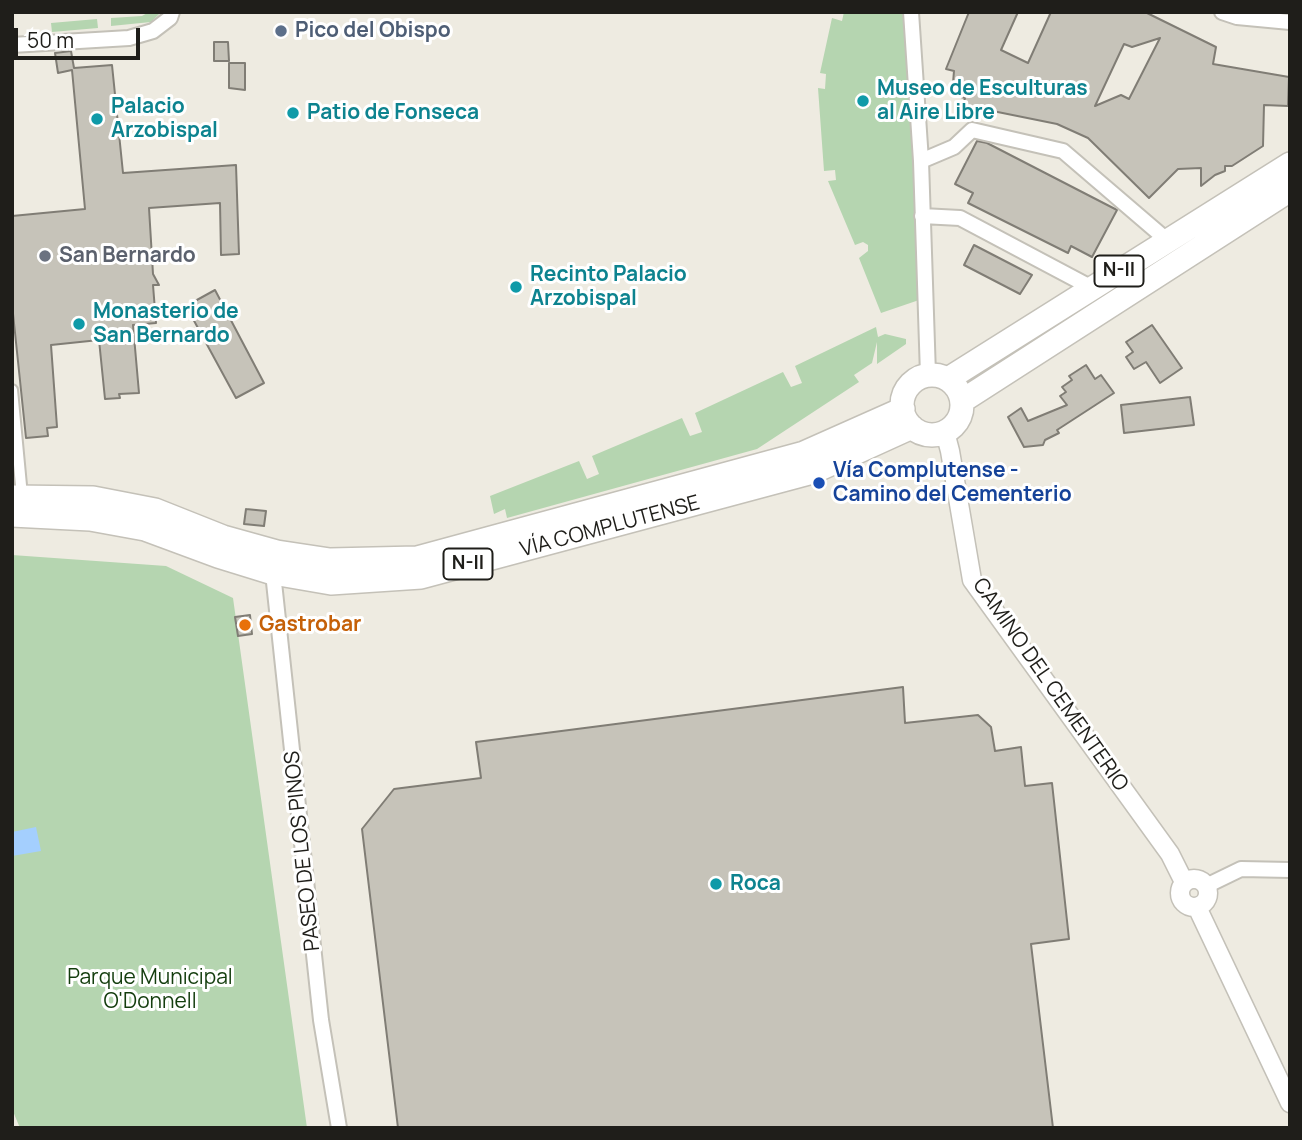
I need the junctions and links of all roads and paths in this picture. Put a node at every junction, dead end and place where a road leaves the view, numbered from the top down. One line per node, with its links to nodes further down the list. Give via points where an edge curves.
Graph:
1 (172, 12): 5 (street, via 153,31 129,38)
2 (911, 12): 6 (street)
3 (1222, 12): 4 (street)
4 (1290, 22)
5 (12, 45)
6 (921, 161): 9 (street); 10 (street, via 954,147 972,130 1063,151)
7 (1290, 163): 10 (main road, N-II)
8 (1290, 190): 14 (main road, N-II)
9 (922, 216): 11 (street, via 960,218); 12 (street)
10 (1168, 241): 11 (main road, N-II)
11 (1092, 288): 12 (main road, N-II)
12 (938, 377): 14 (main road, via 960,393); 15 (main road, N-II, via 918,379 907,389 903,399)
13 (12, 390): 17 (street)
14 (962, 401): 16 (main road, N-II, via 958,420)
15 (907, 418): 16 (main road, via 929,435); 17 (main road, VÍA COMPLUTENSE / N-II, via 804,453 417,558 330,560 277,552 155,510 93,498); 18 (main road, VÍA COMPLUTENSE / N-II, via 813,472 421,577 331,583)
16 (945, 432): 20 (street, CAMINO DEL CEMENTERIO, via 972,580 1170,854)
17 (15, 503): 18 (main road, VÍA COMPLUTENSE / N-II, via 145,529)
18 (273, 573): 24 (street, PASEO DE LOS PINOS, via 321,1020)
19 (1290, 870): 21 (street, via 1241,869)
20 (1184, 882): 21 (street, via 1194,878); 22 (street, via 1181,900)
21 (1206, 886): 22 (street, via 1206,901)
22 (1197, 907): 23 (street)
23 (1290, 1103)
24 (339, 1128)

